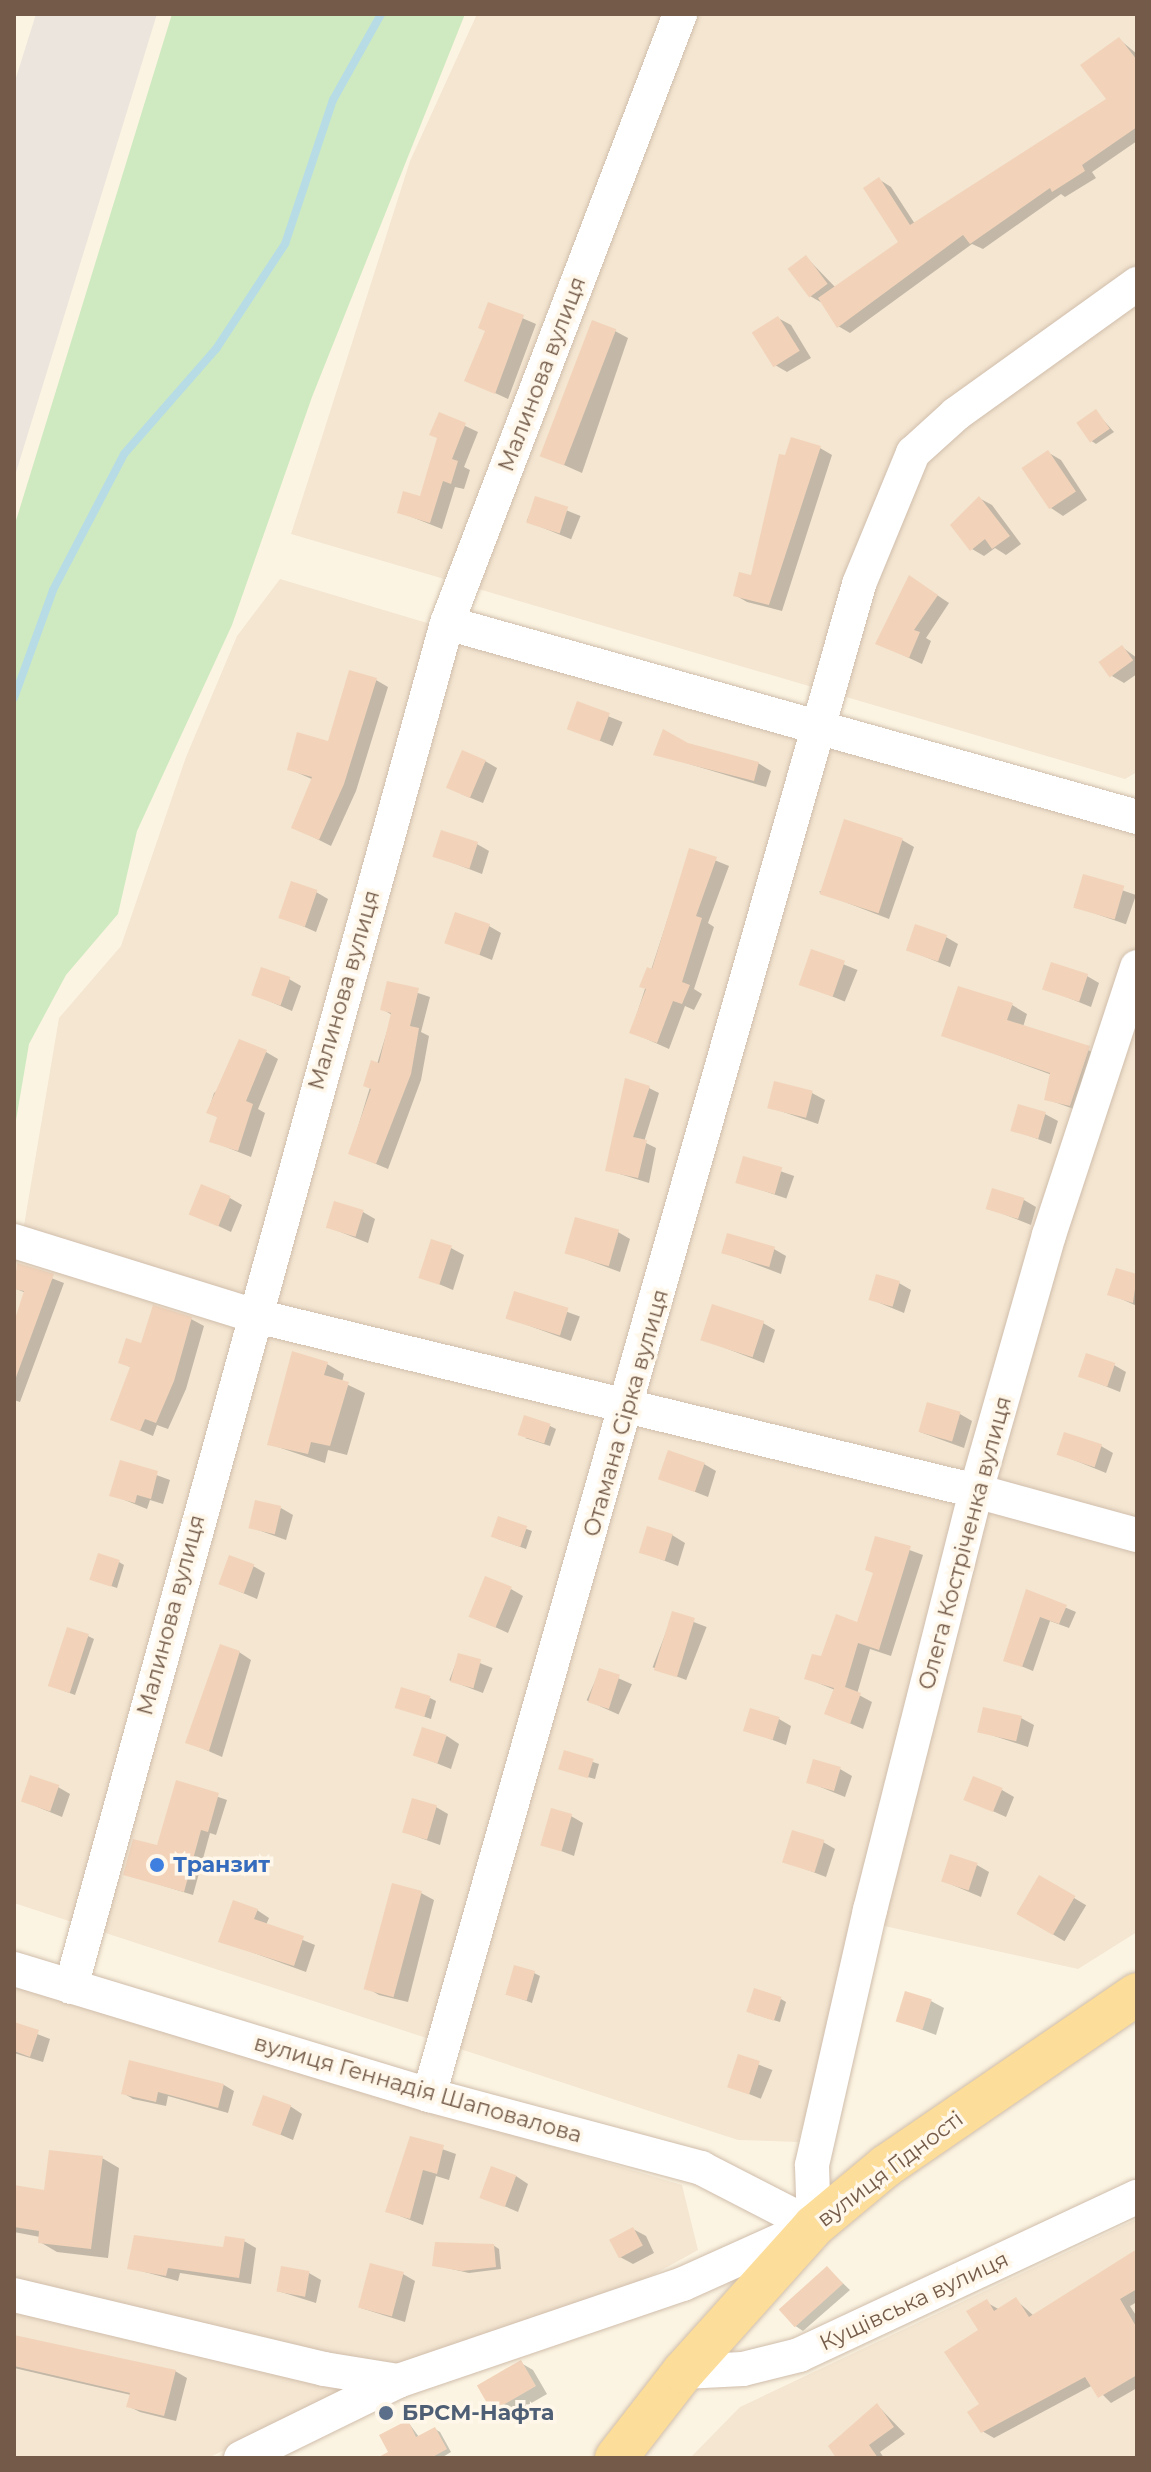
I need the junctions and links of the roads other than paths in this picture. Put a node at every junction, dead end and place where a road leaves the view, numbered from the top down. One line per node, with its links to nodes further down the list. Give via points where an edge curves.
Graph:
1 (680, 14): 3 (street, Малинова вулиця)
2 (1137, 284): 4 (street, Отамана Сірка вулиця, via 956,414 913,453 859,584)
3 (447, 623): 4 (street); 8 (street, Малинова вулиця)
4 (817, 730): 5 (street); 9 (street, Отамана Сірка вулиця)
5 (1137, 817)
6 (1137, 967): 10 (street, Олега Костріченка вулиця, via 1049,1235)
7 (14, 1241): 8 (street)
8 (252, 1315): 9 (street); 13 (street, Малинова вулиця)
9 (629, 1407): 10 (street); 15 (street, Отамана Сірка вулиця)
10 (976, 1491): 11 (street); 17 (street, Олега Костріченка вулиця, via 812,2165)
11 (1137, 1535)
12 (14, 1969): 13 (street, вулиця Геннадія Шаповалова)
13 (71, 1987): 15 (street, вулиця Геннадія Шаповалова)
14 (1137, 1994): 17 (main road, вулиця Гідності, via 886,2166)
15 (429, 2095): 17 (street, вулиця Геннадія Шаповалова, via 701,2168)
16 (1137, 2197): 19 (street, Кущівська вулиця, via 799,2355 743,2369)
17 (814, 2226): 19 (main road, вулиця Гідності); 20 (street, via 683,2284)
18 (14, 2295): 20 (street, via 324,2369)
19 (683, 2372): 22 (main road, вулиця Гідності)
20 (398, 2381): 21 (street)
21 (241, 2458)
22 (616, 2458)

